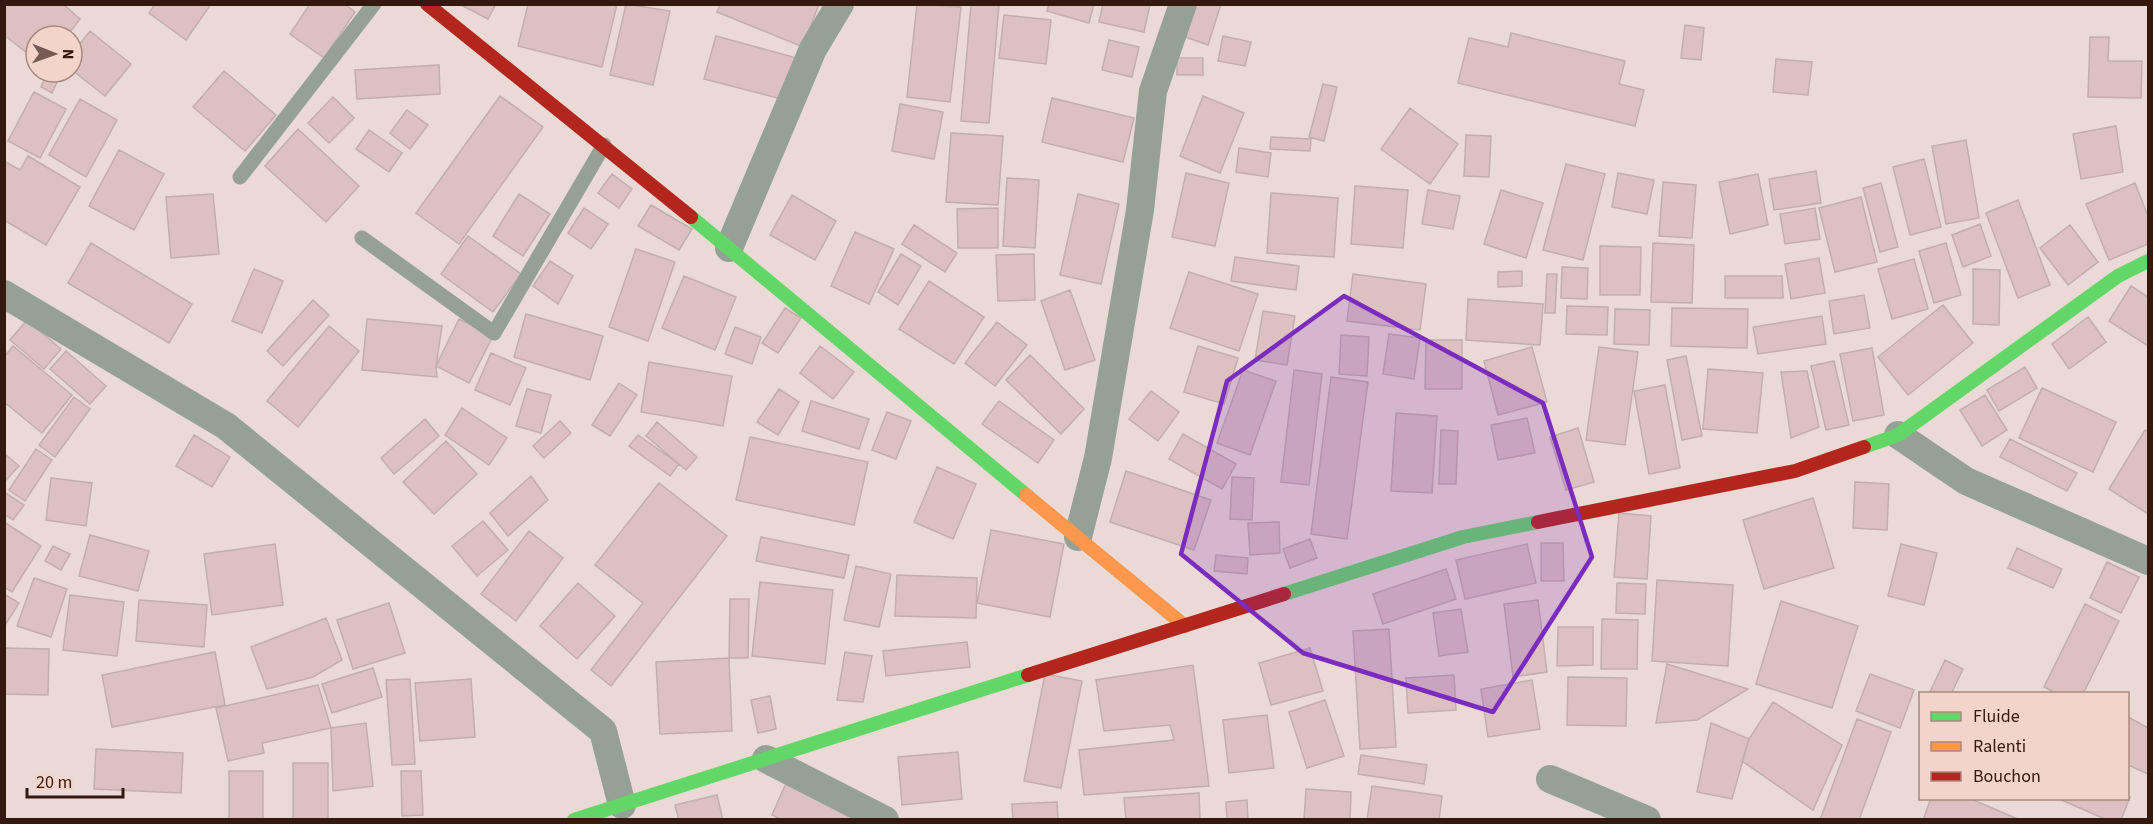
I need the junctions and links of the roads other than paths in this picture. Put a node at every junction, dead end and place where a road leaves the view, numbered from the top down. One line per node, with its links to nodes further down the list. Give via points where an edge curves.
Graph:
1 (374, 4): 6 (lane)
2 (427, 4): 5 (street)
3 (840, 4): 8 (street, via 813,49)
4 (1183, 4): 12 (street, via 1153,92 1136,233 1098,458)
5 (604, 145): 7 (lane, via 494,333); 8 (street)
6 (240, 177)
7 (362, 238)
8 (729, 248): 12 (street)
9 (2148, 261): 11 (street, via 2118,276)
10 (6, 299): 17 (street, via 226,426 603,731)
11 (1898, 435): 13 (street, via 1966,481); 14 (street, via 1795,471 1463,537)
12 (1078, 537): 14 (street)
13 (2148, 561)
14 (1185, 626): 15 (street)
15 (766, 759): 17 (street); 19 (street)
16 (1550, 779): 20 (street)
17 (622, 805): 18 (street)
18 (574, 819)
19 (885, 819)
20 (1647, 819)

